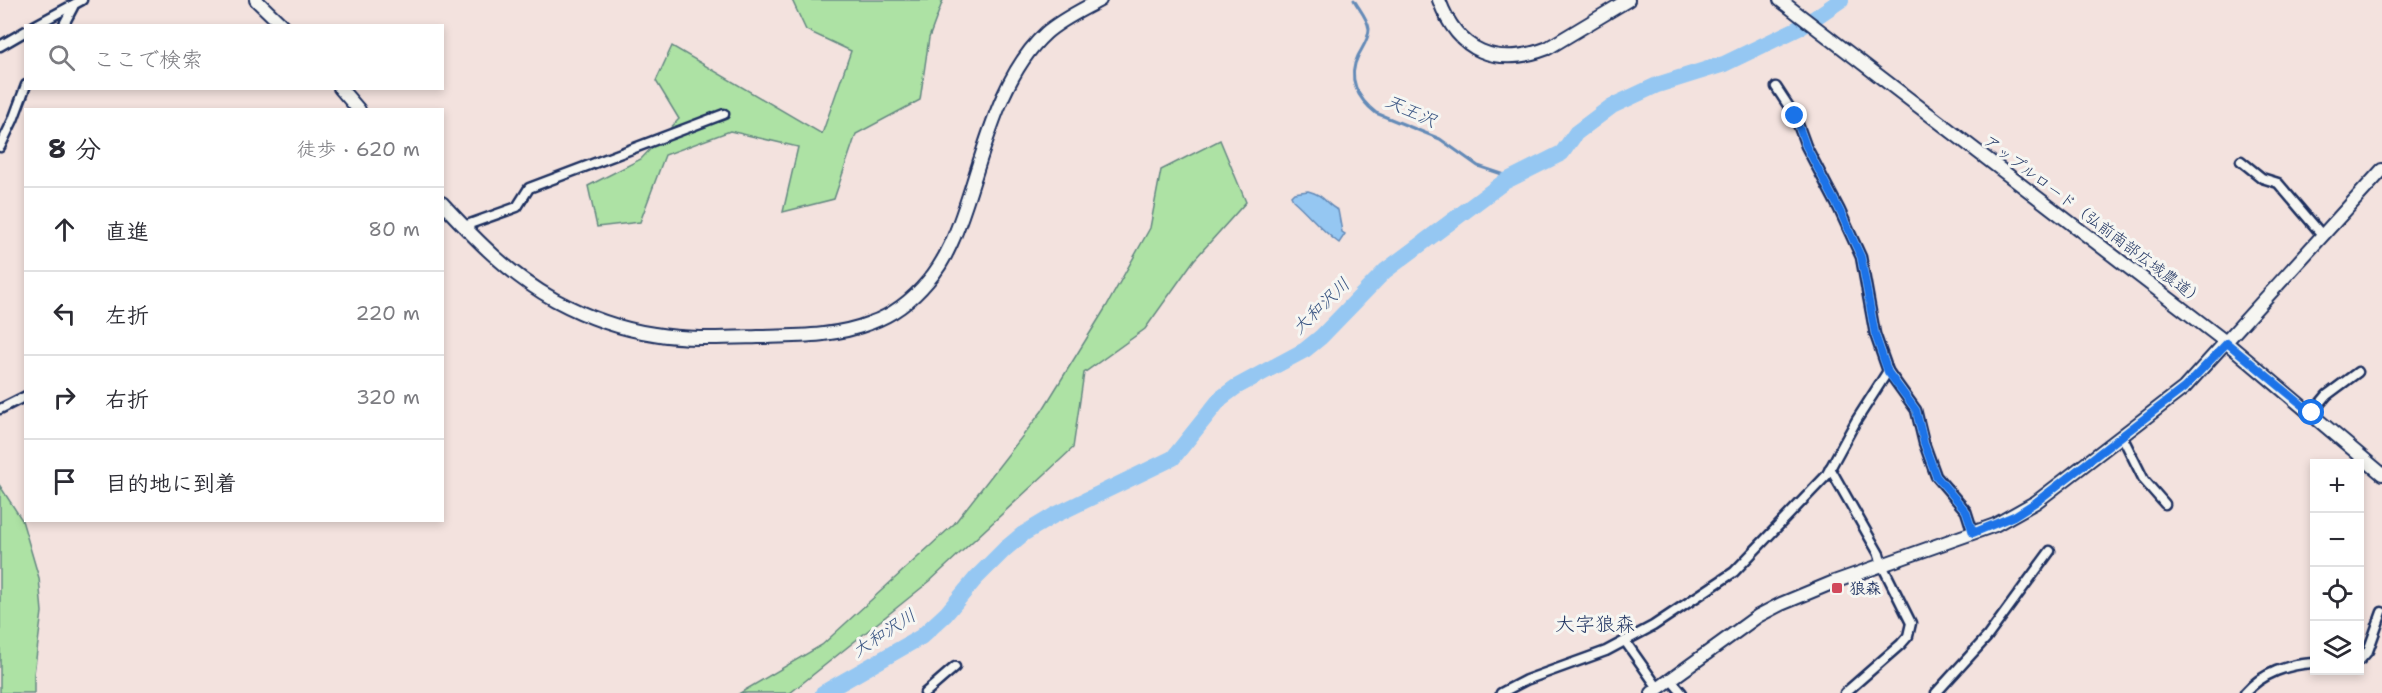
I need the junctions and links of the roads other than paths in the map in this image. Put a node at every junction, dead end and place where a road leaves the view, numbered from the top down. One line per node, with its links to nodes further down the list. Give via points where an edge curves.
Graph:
1 (82, 0): 7 (street)
2 (256, 0): 10 (street)
3 (1100, 0): 22 (street, via 1046,33 1019,64 1002,97 956,231 939,267 909,301 872,323 782,337 654,334 600,319 555,300 502,265)
4 (1440, 0): 5 (street, via 1452,29 1463,40 1488,54 1503,57 1548,48)
5 (1628, 0)
6 (1780, 0): 24 (street, アップルロード（弘前南部広域農道）)
7 (73, 7): 8 (street); 9 (street)
8 (38, 24)
9 (64, 24)
10 (281, 24)
11 (24, 32): 12 (street)
12 (0, 46)
13 (1776, 87): 25 (street, via 1795,116 1861,257 1875,334)
14 (24, 90): 18 (street)
15 (342, 90): 16 (street)
16 (357, 108)
17 (724, 114): 22 (street, via 529,188 517,207)
18 (0, 147)
19 (2241, 161): 23 (street, via 2262,178 2278,183)
20 (2382, 170): 23 (street)
21 (444, 205): 22 (street)
22 (464, 226)
23 (2323, 236): 24 (street)
24 (2227, 343): 29 (street, アップルロード（弘前南部広域農道）); 30 (street, via 2184,388)
25 (1888, 372): 31 (street); 34 (street, via 1916,410 1936,476 1966,511)
26 (2358, 372): 29 (street, via 2327,395)
27 (24, 397): 28 (street)
28 (0, 409)
29 (2312, 413): 32 (street, アップルロード（弘前南部広域農道）)
30 (2122, 436): 33 (street, via 2144,480); 34 (street, via 2025,509)
31 (1830, 468): 36 (street); 38 (street, via 1734,572)
32 (2382, 474)
33 (2164, 504)
34 (1973, 533): 36 (street)
35 (2050, 551): 48 (street, via 1987,637)
36 (1882, 565): 42 (street, via 1758,616); 47 (street, via 1911,628 1901,644)
37 (2382, 612): 39 (street)
38 (1626, 641): 43 (street); 45 (street)
39 (2364, 656)
40 (2310, 664): 49 (street, via 2264,676)
41 (955, 667): 44 (street)
42 (1671, 680): 43 (street); 46 (street)
43 (1655, 691)
44 (925, 693)
45 (1501, 693)
46 (1682, 693)
47 (1845, 693)
48 (1936, 693)
49 (2245, 693)

